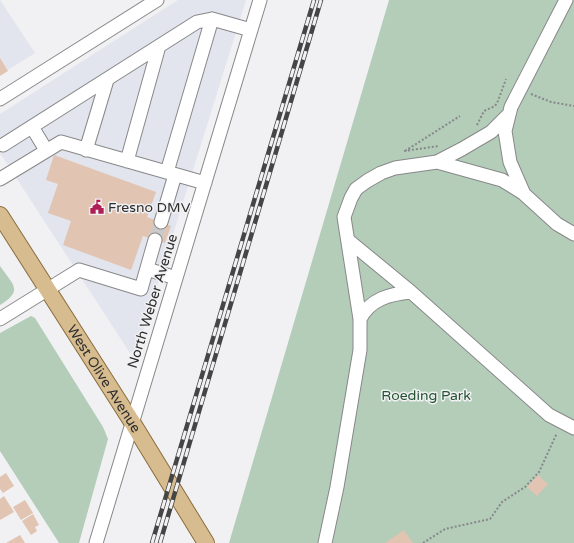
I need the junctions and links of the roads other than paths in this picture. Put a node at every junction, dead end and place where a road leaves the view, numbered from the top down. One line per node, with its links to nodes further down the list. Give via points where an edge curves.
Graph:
1 (157, 0): 8 (street)
2 (260, 0): 5 (street, North Weber Avenue)
3 (566, 0): 9 (street)
4 (212, 19): 5 (street); 6 (street, via 197,22); 16 (street)
5 (251, 30): 18 (street, North Weber Avenue)
6 (159, 46): 7 (street); 14 (street)
7 (107, 80): 10 (street); 13 (street)
8 (0, 99)
9 (507, 116): 15 (street, via 491,132); 19 (street, via 506,146)
10 (32, 127): 11 (street); 12 (street)
11 (3, 145)
12 (46, 150): 13 (street, via 61,142); 17 (street)
13 (86, 150): 14 (street)
14 (127, 161): 16 (street)
15 (437, 162): 19 (street, via 502,180); 24 (street, via 395,168 356,189 344,217)
16 (171, 173): 18 (street); 21 (street)
17 (0, 179)
18 (205, 183): 26 (street, North Weber Avenue)
19 (524, 194): 22 (street, via 556,224)
20 (0, 215): 27 (main road, West Olive Avenue)
21 (161, 222)
22 (574, 234)
23 (155, 240): 25 (street)
24 (349, 241): 28 (street); 30 (street)
25 (147, 269): 26 (street); 27 (street, via 141,289 79,270)
26 (176, 278): 31 (street, North Weber Avenue)
27 (47, 289): 29 (street); 31 (main road, West Olive Avenue)
28 (410, 292): 30 (street, via 385,296 369,306); 32 (street, via 543,410)
29 (0, 319)
30 (360, 319): 35 (street, via 360,350)
31 (132, 422): 33 (street, North Weber Avenue); 34 (main road, West Olive Avenue)
32 (574, 428)
33 (96, 543)
34 (206, 543)
35 (325, 543)

